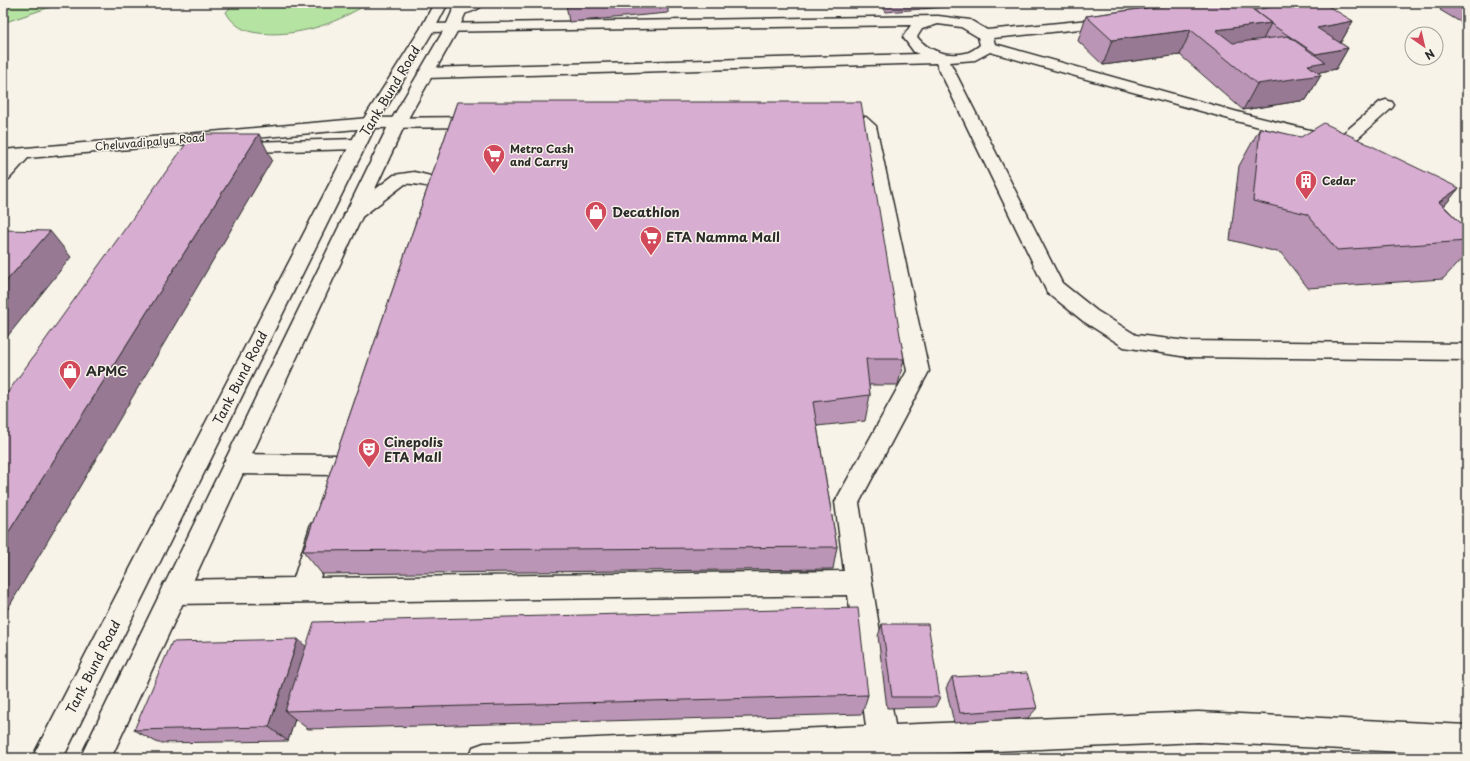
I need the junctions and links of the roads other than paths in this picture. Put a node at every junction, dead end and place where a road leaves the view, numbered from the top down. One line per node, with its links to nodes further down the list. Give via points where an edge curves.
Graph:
1 (478, 3): 2 (main road)
2 (454, 6): 5 (main road, Tank Bund Road); 6 (main road)
3 (938, 20): 6 (main road); 7 (main road, via 965,23); 8 (main road, via 918,26 910,37 919,49)
4 (1109, 22): 7 (main road)
5 (428, 28): 6 (main road); 14 (main road, Tank Bund Road)
6 (452, 28): 9 (main road)
7 (987, 41): 8 (main road, via 970,57); 10 (main road, via 1246,120 1342,143)
8 (941, 58): 9 (main road); 22 (main road, via 1054,287 1090,316 1131,342 1187,349)
9 (426, 73): 12 (main road)
10 (1386, 105)
11 (821, 120): 24 (main road, via 860,120 868,126 918,371 847,502)
12 (398, 122): 13 (main road, Cheluvadipalya Road, via 457,129); 14 (main road, Cheluvadipalya Road); 21 (main road)
13 (499, 122)
14 (369, 123): 15 (main road, Tank Bund Road); 16 (main road, Cheluvadipalya Road)
15 (358, 144): 17 (main road, via 191,149); 29 (main road, Tank Bund Road)
16 (22, 154): 18 (main road, Cheluvadipalya Road); 19 (main road)
17 (186, 155)
18 (3, 156)
19 (3, 176)
20 (433, 182): 21 (main road, via 414,177 400,179)
21 (353, 215): 23 (main road)
22 (1467, 352)
23 (234, 464): 25 (main road, via 336,476); 26 (main road)
24 (860, 583): 25 (main road); 28 (main road)
25 (303, 591): 26 (main road)
26 (173, 592): 30 (main road)
27 (1467, 740): 28 (main road, via 1198,727)
28 (883, 741): 31 (main road)
29 (47, 758)
30 (95, 758)
31 (484, 758)

